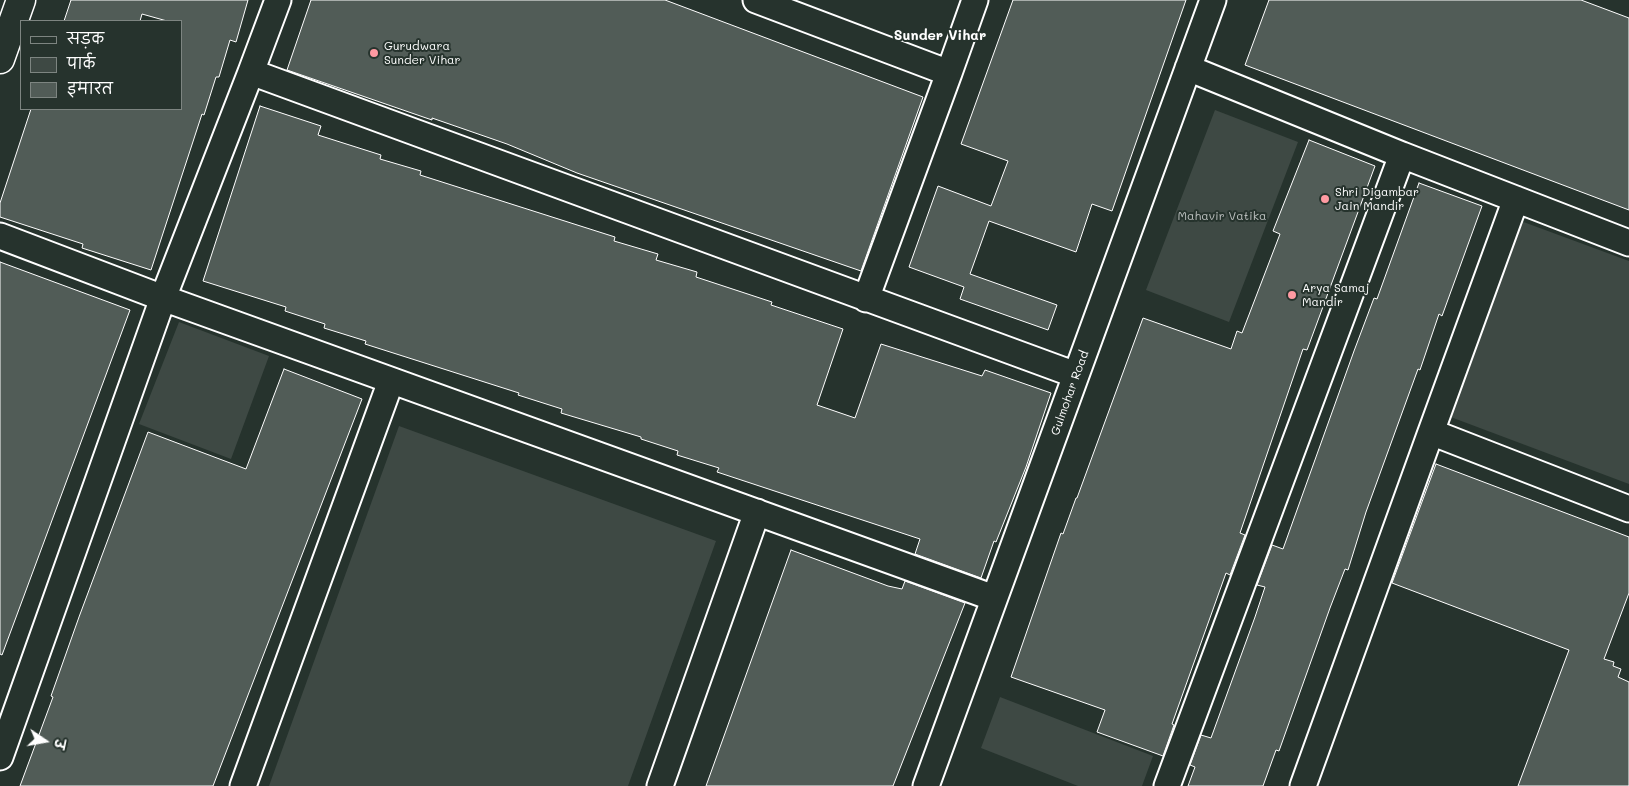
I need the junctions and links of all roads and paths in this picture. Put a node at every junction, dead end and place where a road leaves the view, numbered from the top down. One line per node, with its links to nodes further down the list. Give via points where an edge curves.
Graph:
1 (2, 0): 7 (street)
2 (21, 0): 8 (street)
3 (278, 0): 10 (street)
4 (756, 0): 11 (street)
5 (974, 0): 11 (street)
6 (1213, 0): 9 (street, Gulmohar Road)
7 (0, 6)
8 (0, 59)
9 (1188, 68): 12 (street); 18 (street, Gulmohar Road)
10 (251, 72): 16 (street); 17 (street)
11 (948, 73): 17 (street)
12 (1402, 156): 13 (street); 28 (street)
13 (1516, 199): 15 (street); 20 (street)
14 (0, 236): 16 (street)
15 (1629, 243)
16 (163, 298): 19 (street); 24 (street)
17 (866, 299): 18 (street)
18 (1076, 375): 23 (street, Gulmohar Road)
19 (391, 381): 22 (street); 25 (street)
20 (1431, 432): 21 (street); 29 (street)
21 (1629, 509)
22 (757, 512): 23 (street); 26 (street)
23 (994, 598): 27 (street, Gulmohar Road)
24 (0, 757)
25 (244, 786)
26 (660, 786)
27 (926, 786)
28 (1168, 786)
29 (1303, 786)

